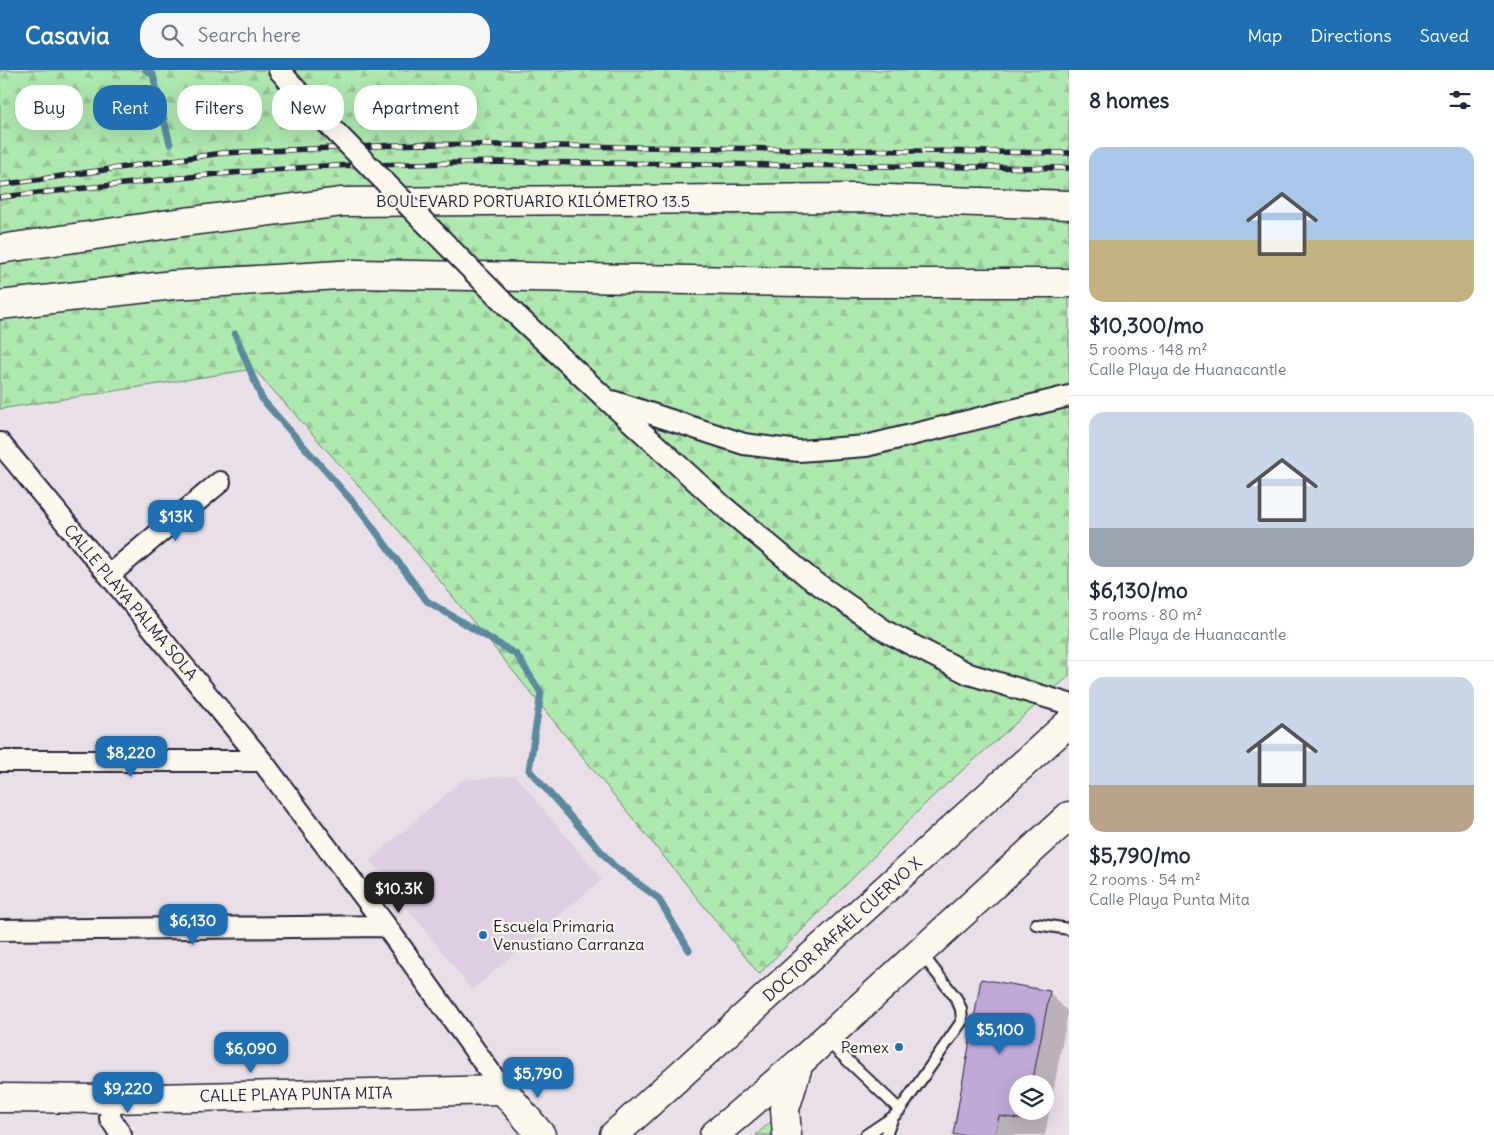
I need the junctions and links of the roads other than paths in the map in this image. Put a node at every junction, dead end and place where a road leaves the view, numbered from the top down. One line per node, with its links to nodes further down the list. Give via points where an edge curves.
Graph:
1 (279, 70): 7 (street, bridge, via 318,115 509,308)
2 (1069, 205): 3 (main road, BOULEVARD PORTUARIO KILÓMETRO 13.5, via 858,198 342,202)
3 (0, 248)
4 (1069, 283): 5 (main road, via 859,284 356,274 173,285)
5 (0, 305)
6 (1069, 396): 7 (street, via 866,446 800,451 744,444)
7 (606, 399): 11 (street, via 723,506 808,577 887,632 969,674)
8 (0, 443): 10 (street, CALLE PLAYA PALMA SOLA)
9 (220, 482): 10 (street)
10 (109, 575): 14 (street, CALLE PLAYA PALMA SOLA)
11 (1069, 704)
12 (1069, 723): 29 (main road, DOCTOR RAFAÉL CUERVO X)
13 (0, 761): 14 (street)
14 (262, 761): 17 (street, CALLE PLAYA PALMA SOLA)
15 (1069, 816): 20 (main road)
16 (1036, 924): 18 (lane)
17 (386, 926): 19 (street); 23 (street, CALLE PLAYA PALMA SOLA)
18 (1069, 929)
19 (0, 930)
20 (920, 952): 21 (main road); 26 (lane, via 956,998 962,1021)
21 (825, 1039): 22 (main road); 26 (lane)
22 (799, 1063): 30 (main road); 31 (main road, via 785,1109)
23 (503, 1090): 25 (main road, CALLE PLAYA PUNTA MITA); 28 (main road)
24 (0, 1098): 25 (main road, CALLE PLAYA PUNTA MITA)
25 (112, 1099): 27 (street, via 110,1118)
26 (897, 1113): 32 (lane); 33 (lane)
27 (121, 1135)
28 (541, 1135)
29 (614, 1135)
30 (714, 1135)
31 (787, 1135)
32 (866, 1135)
33 (886, 1135)

